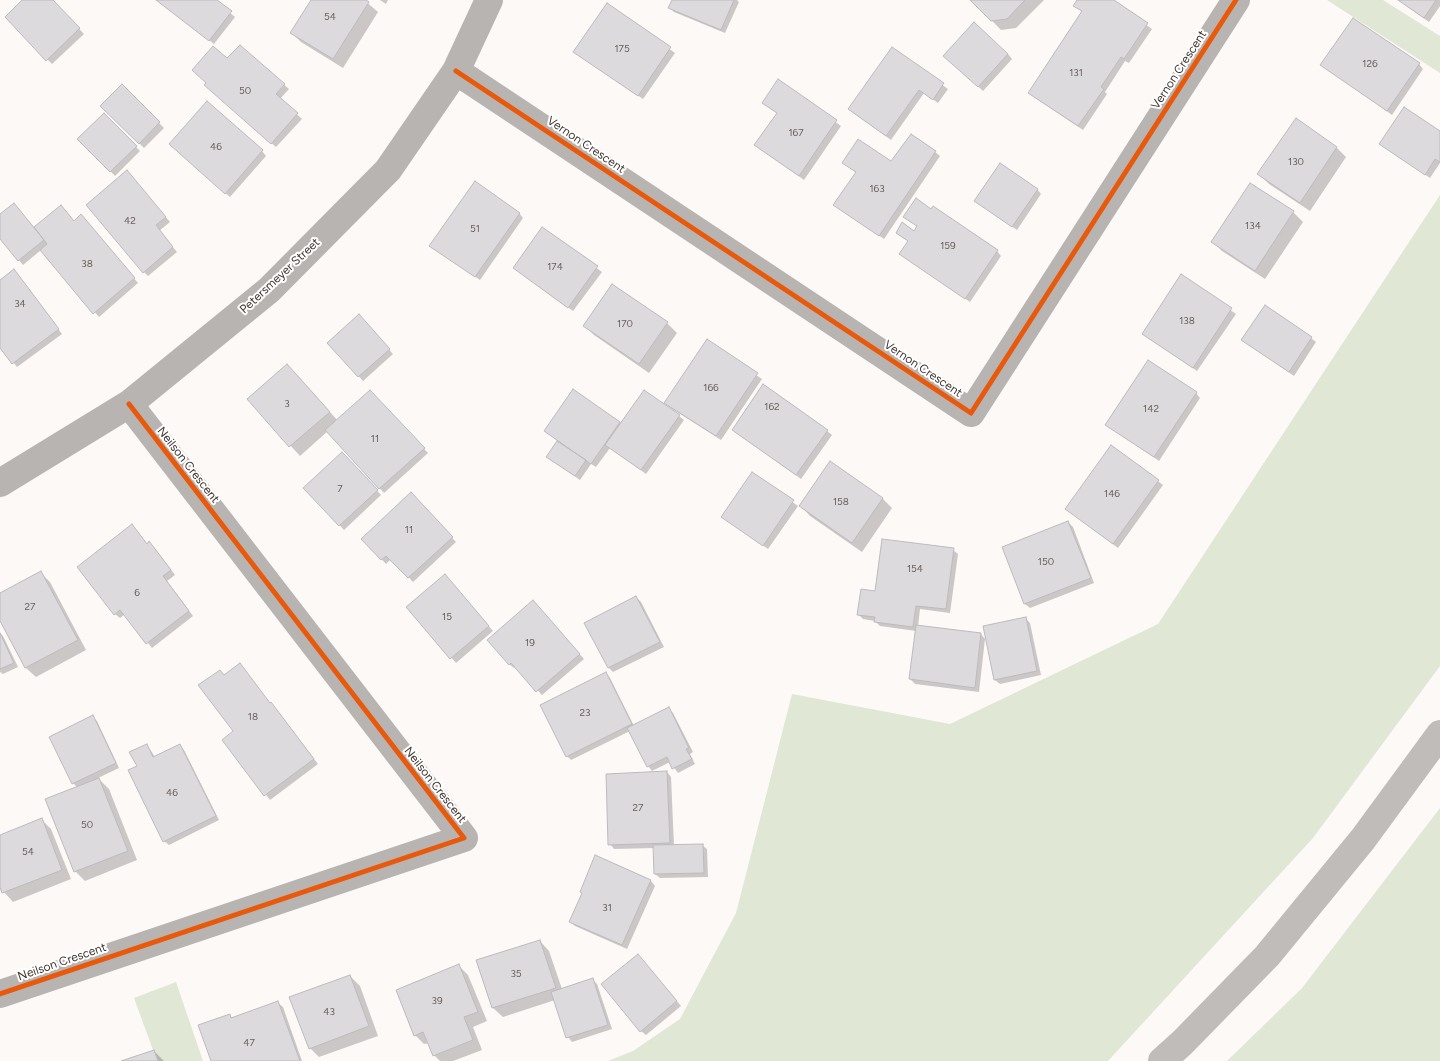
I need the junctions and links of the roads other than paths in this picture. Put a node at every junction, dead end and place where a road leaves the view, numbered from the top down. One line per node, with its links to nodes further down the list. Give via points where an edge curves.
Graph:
1 (489, 0): 3 (street, Petersmeyer Street)
2 (1236, 0): 3 (street, Vernon Crescent, via 971,413)
3 (456, 71): 4 (street, Petersmeyer Street, via 388,170 268,290)
4 (129, 404): 5 (street, Petersmeyer Street); 7 (street, Neilson Crescent, via 464,838)
5 (0, 483)
6 (1440, 734): 8 (highway, via 1363,839 1267,956)
7 (0, 994)
8 (1162, 1061)

